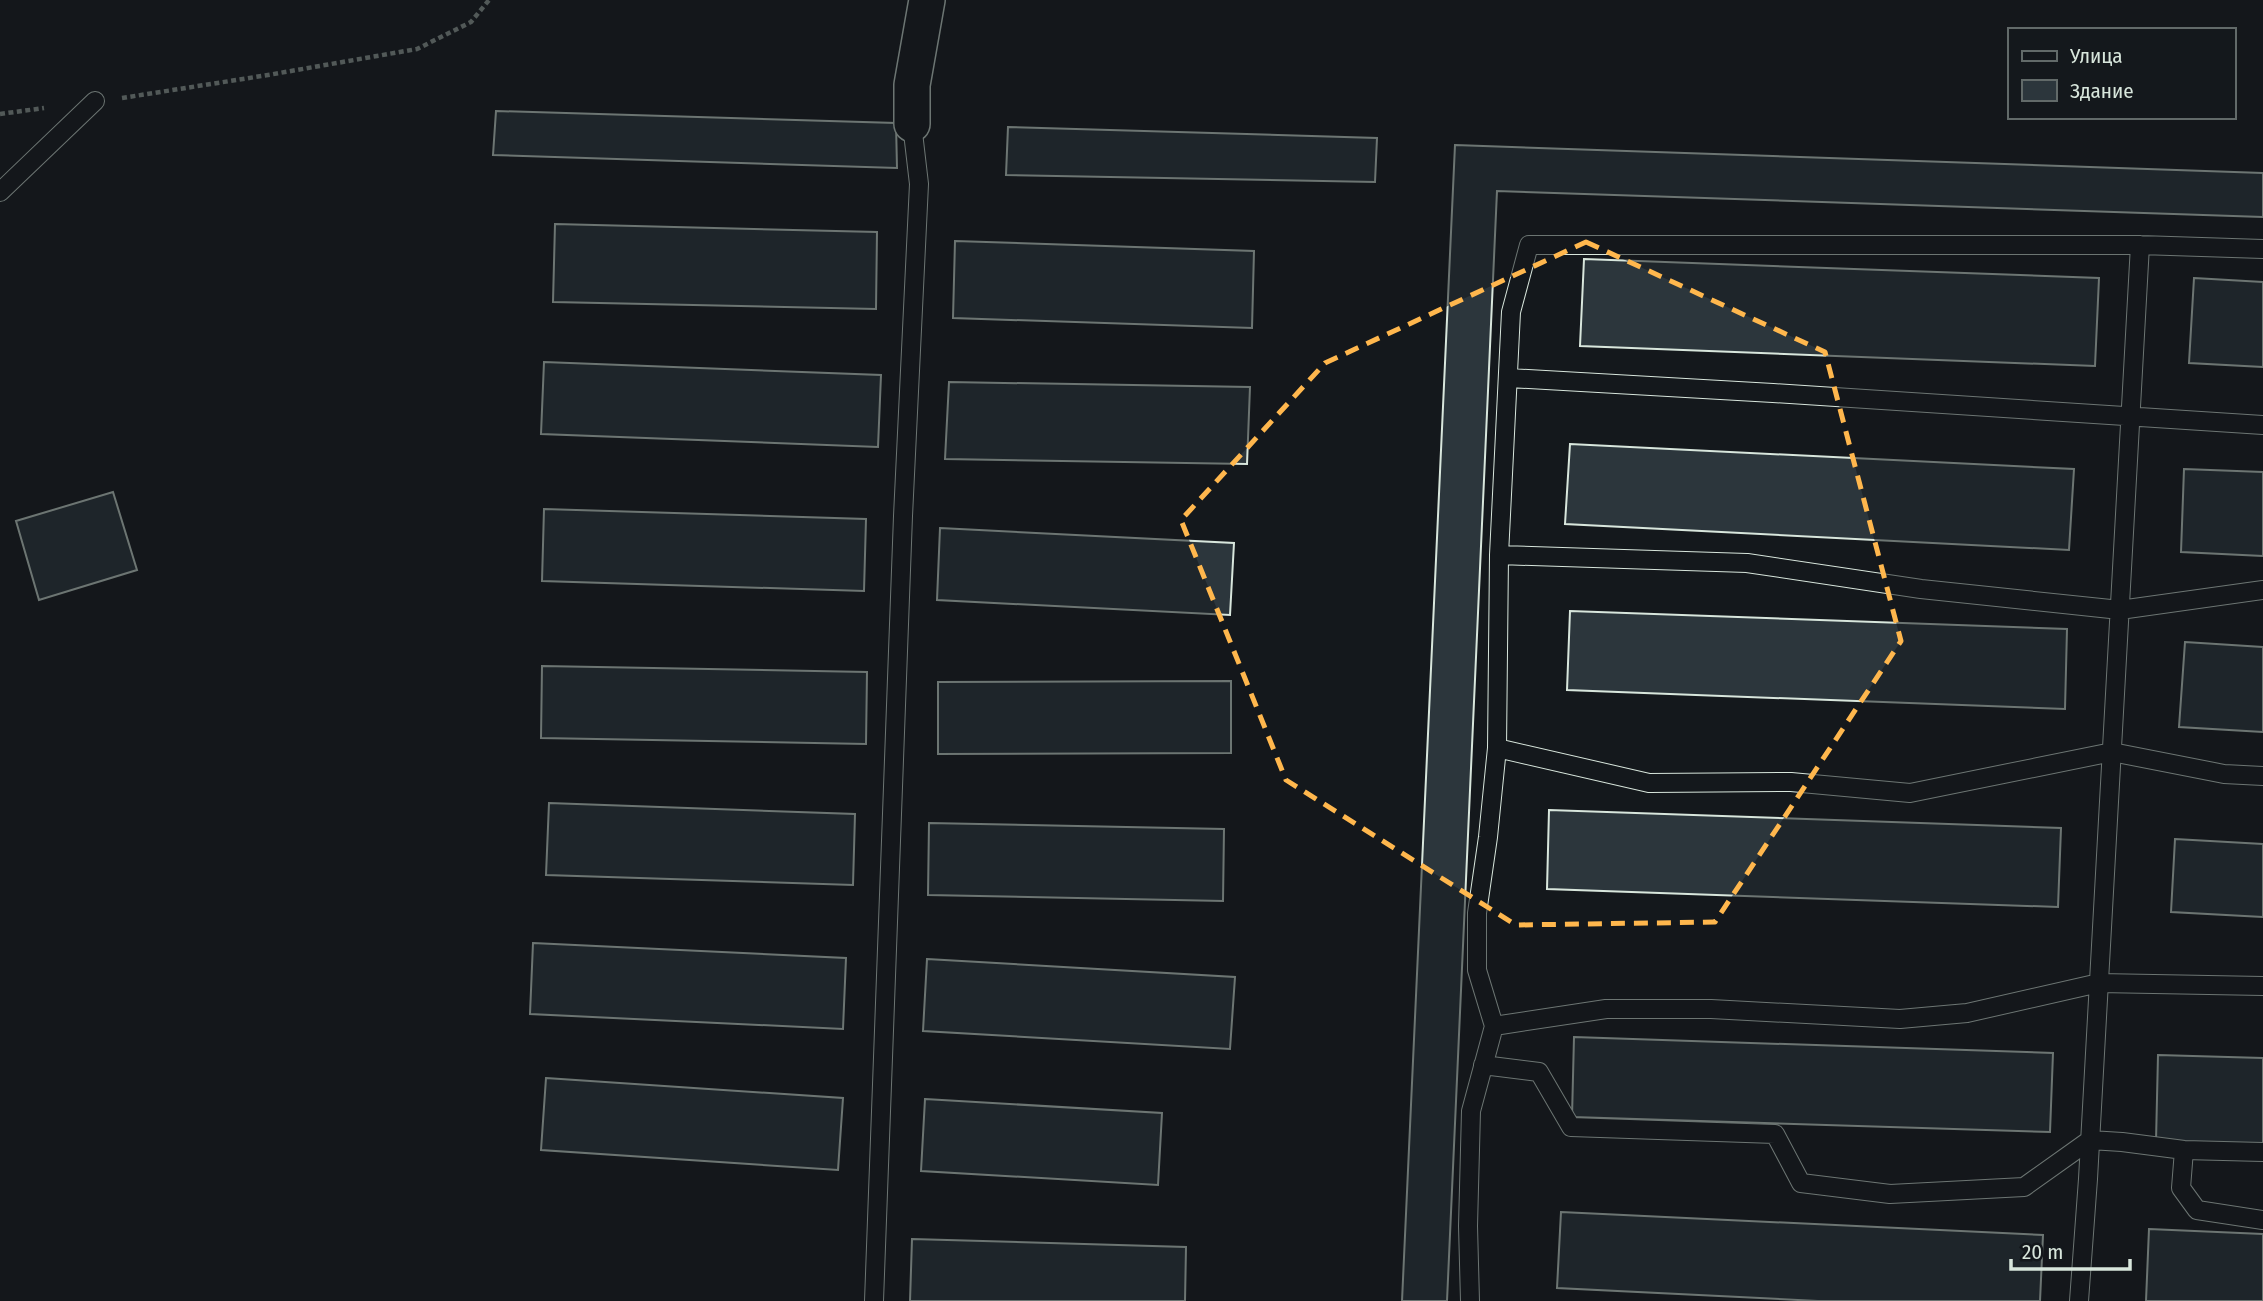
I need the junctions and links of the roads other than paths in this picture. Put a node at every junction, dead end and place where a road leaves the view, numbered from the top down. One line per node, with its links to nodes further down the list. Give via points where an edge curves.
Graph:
1 (927, 0): 3 (street, via 912,85)
2 (95, 101): 4 (lane)
3 (912, 124): 24 (lane, via 919,184 902,516)
4 (0, 192)
5 (2140, 245): 6 (lane); 7 (lane, via 1529,245 1511,312); 8 (lane)
6 (2263, 249)
7 (1508, 378): 8 (lane); 10 (lane)
8 (2131, 418): 9 (lane); 12 (lane)
9 (2263, 425)
10 (1499, 555): 12 (lane, via 1747,563 1921,589); 13 (lane)
11 (2263, 590): 12 (lane)
12 (2120, 610): 14 (lane)
13 (1497, 748): 14 (lane, via 1648,783 1791,782 1910,793); 18 (lane, via 1477,913 1477,970)
14 (2112, 752): 15 (lane, via 2224,774); 16 (lane)
15 (2263, 776)
16 (2099, 983): 17 (lane); 18 (lane, via 1968,1013 1900,1020 1711,1009 1606,1009); 20 (lane)
17 (2263, 985)
18 (1494, 1026): 19 (lane)
19 (1483, 1065): 20 (lane, via 1539,1072 1571,1127 1775,1134 1801,1183 1864,1191 1890,1194 2024,1187); 25 (lane, via 1471,1111)
20 (2090, 1140): 21 (lane); 26 (lane)
21 (2184, 1150): 22 (lane); 23 (lane, via 2181,1188 2197,1210)
22 (2263, 1152)
23 (2263, 1220)
24 (874, 1301)
25 (1470, 1301)
26 (2079, 1301)

